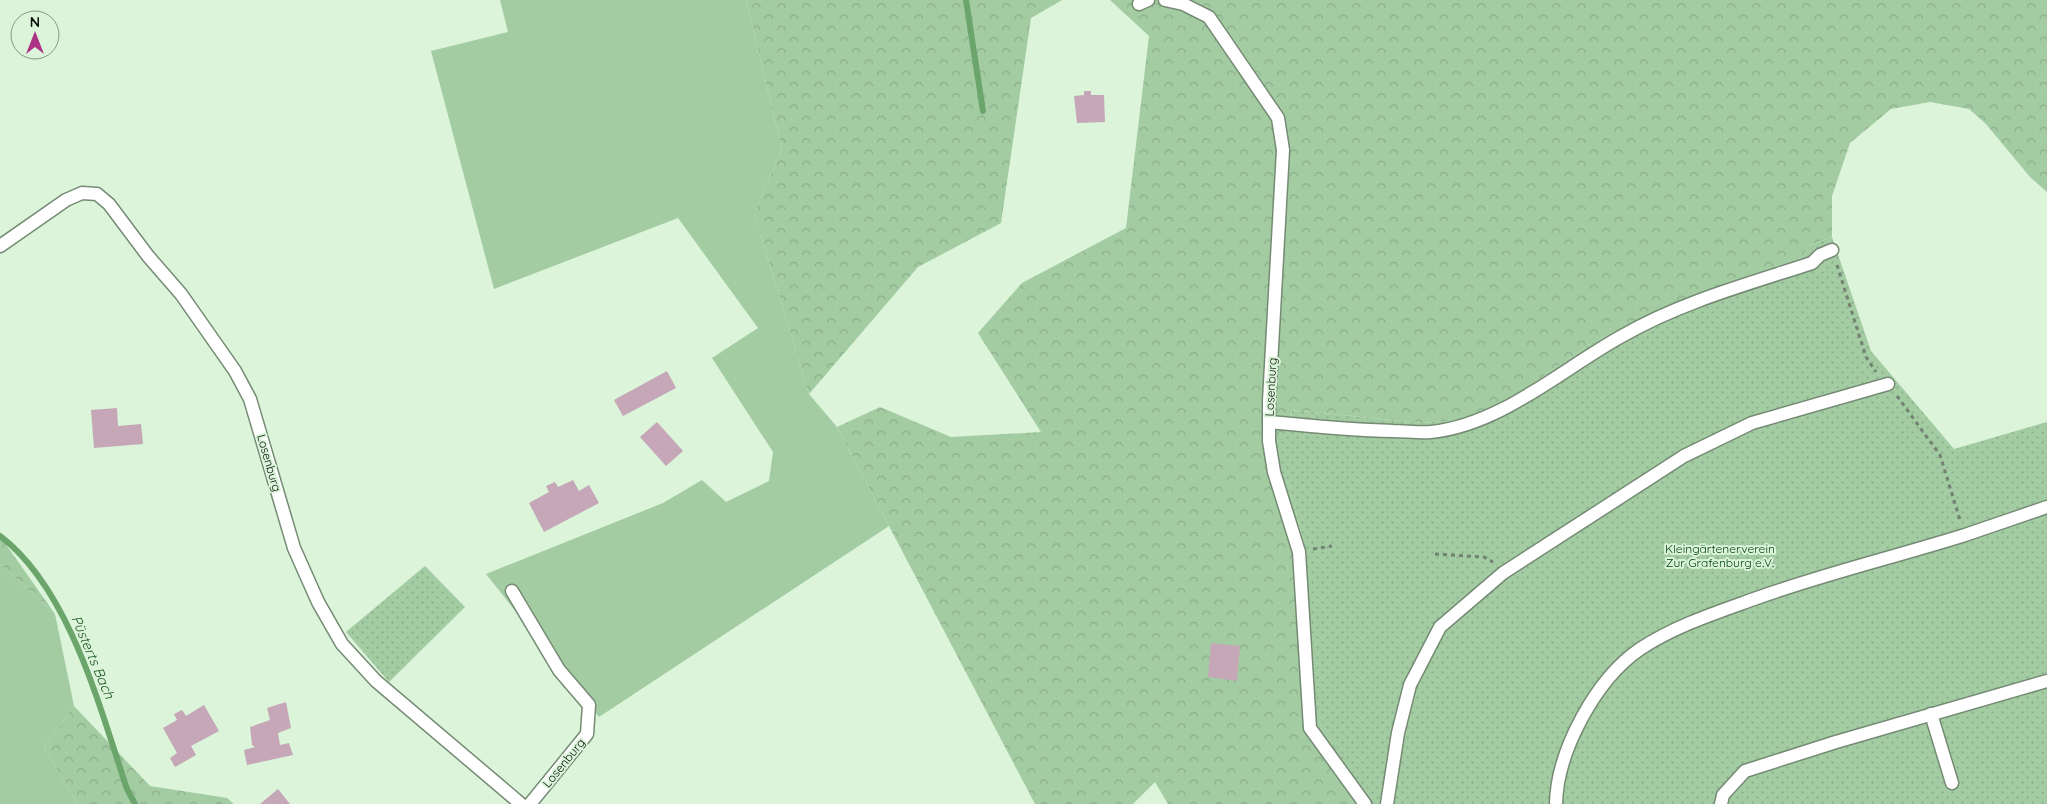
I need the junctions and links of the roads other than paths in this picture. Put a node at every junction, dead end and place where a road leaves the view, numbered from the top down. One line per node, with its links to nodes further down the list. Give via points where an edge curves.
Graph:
1 (1165, 0): 5 (lane, Losenburg, via 1183,4 1209,18 1278,118 1283,158)
2 (0, 246): 11 (lane, Losenburg, via 66,200 82,193 97,194 109,204 236,370 250,399 294,548 318,602 342,644 376,680)
3 (1832, 250): 5 (lane, via 1812,263 1693,303 1640,327 1480,421 1431,432)
4 (1886, 385): 14 (lane, via 1752,423 1684,456 1507,570 1440,627 1410,685 1398,733)
5 (1269, 422): 13 (lane, Losenburg, via 1274,472 1299,552 1310,728)
6 (2047, 507): 15 (lane, via 1965,535 1796,584 1698,619 1638,650 1587,706 1557,783)
7 (512, 591): 12 (lane, Losenburg, via 559,670 589,705 587,734)
8 (2047, 680): 9 (lane)
9 (1931, 714): 10 (lane); 16 (lane, via 1745,771 1722,795)
10 (1952, 783)
11 (520, 804)
12 (530, 804)
13 (1365, 804)
14 (1387, 804)
15 (1556, 804)
16 (1721, 804)

